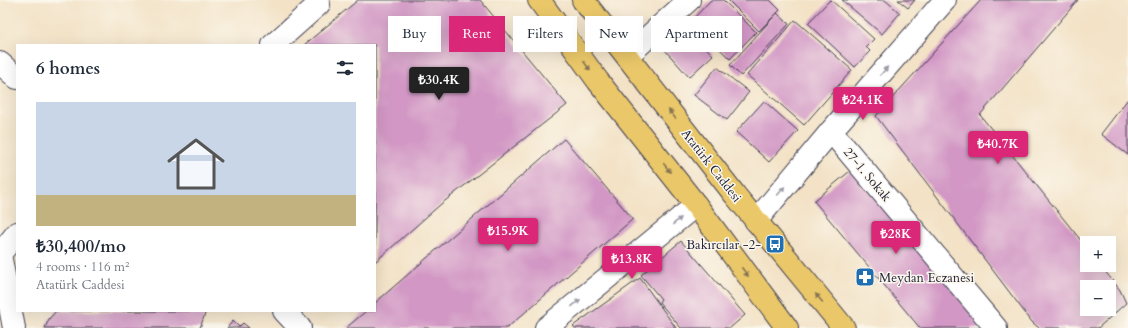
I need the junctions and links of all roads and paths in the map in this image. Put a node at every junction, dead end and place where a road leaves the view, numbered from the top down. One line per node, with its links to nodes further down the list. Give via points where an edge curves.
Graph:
1 (316, 0): 6 (street, via 320,4)
2 (539, 0): 11 (main road, one-way to 11, via 598,81)
3 (583, 0): 7 (main road, Atatürk Caddesi)
4 (689, 0): 7 (street)
5 (946, 0): 10 (street, one-way to 5)
6 (274, 44)
7 (627, 56): 12 (main road, Atatürk Caddesi, one-way to 7)
8 (0, 63): 9 (street)
9 (16, 77)
10 (832, 131): 12 (street, one-way to 10); 21 (street, 27-1. Sokak)
11 (696, 205): 18 (street, one-way to 11); 19 (main road, one-way to 19)
12 (756, 221): 20 (main road, Atatürk Caddesi, one-way to 12)
13 (16, 234): 14 (street)
14 (0, 254): 16 (street)
15 (285, 312): 17 (street)
16 (14, 328)
17 (300, 328)
18 (546, 328)
19 (787, 328)
20 (844, 328)
21 (996, 328)

